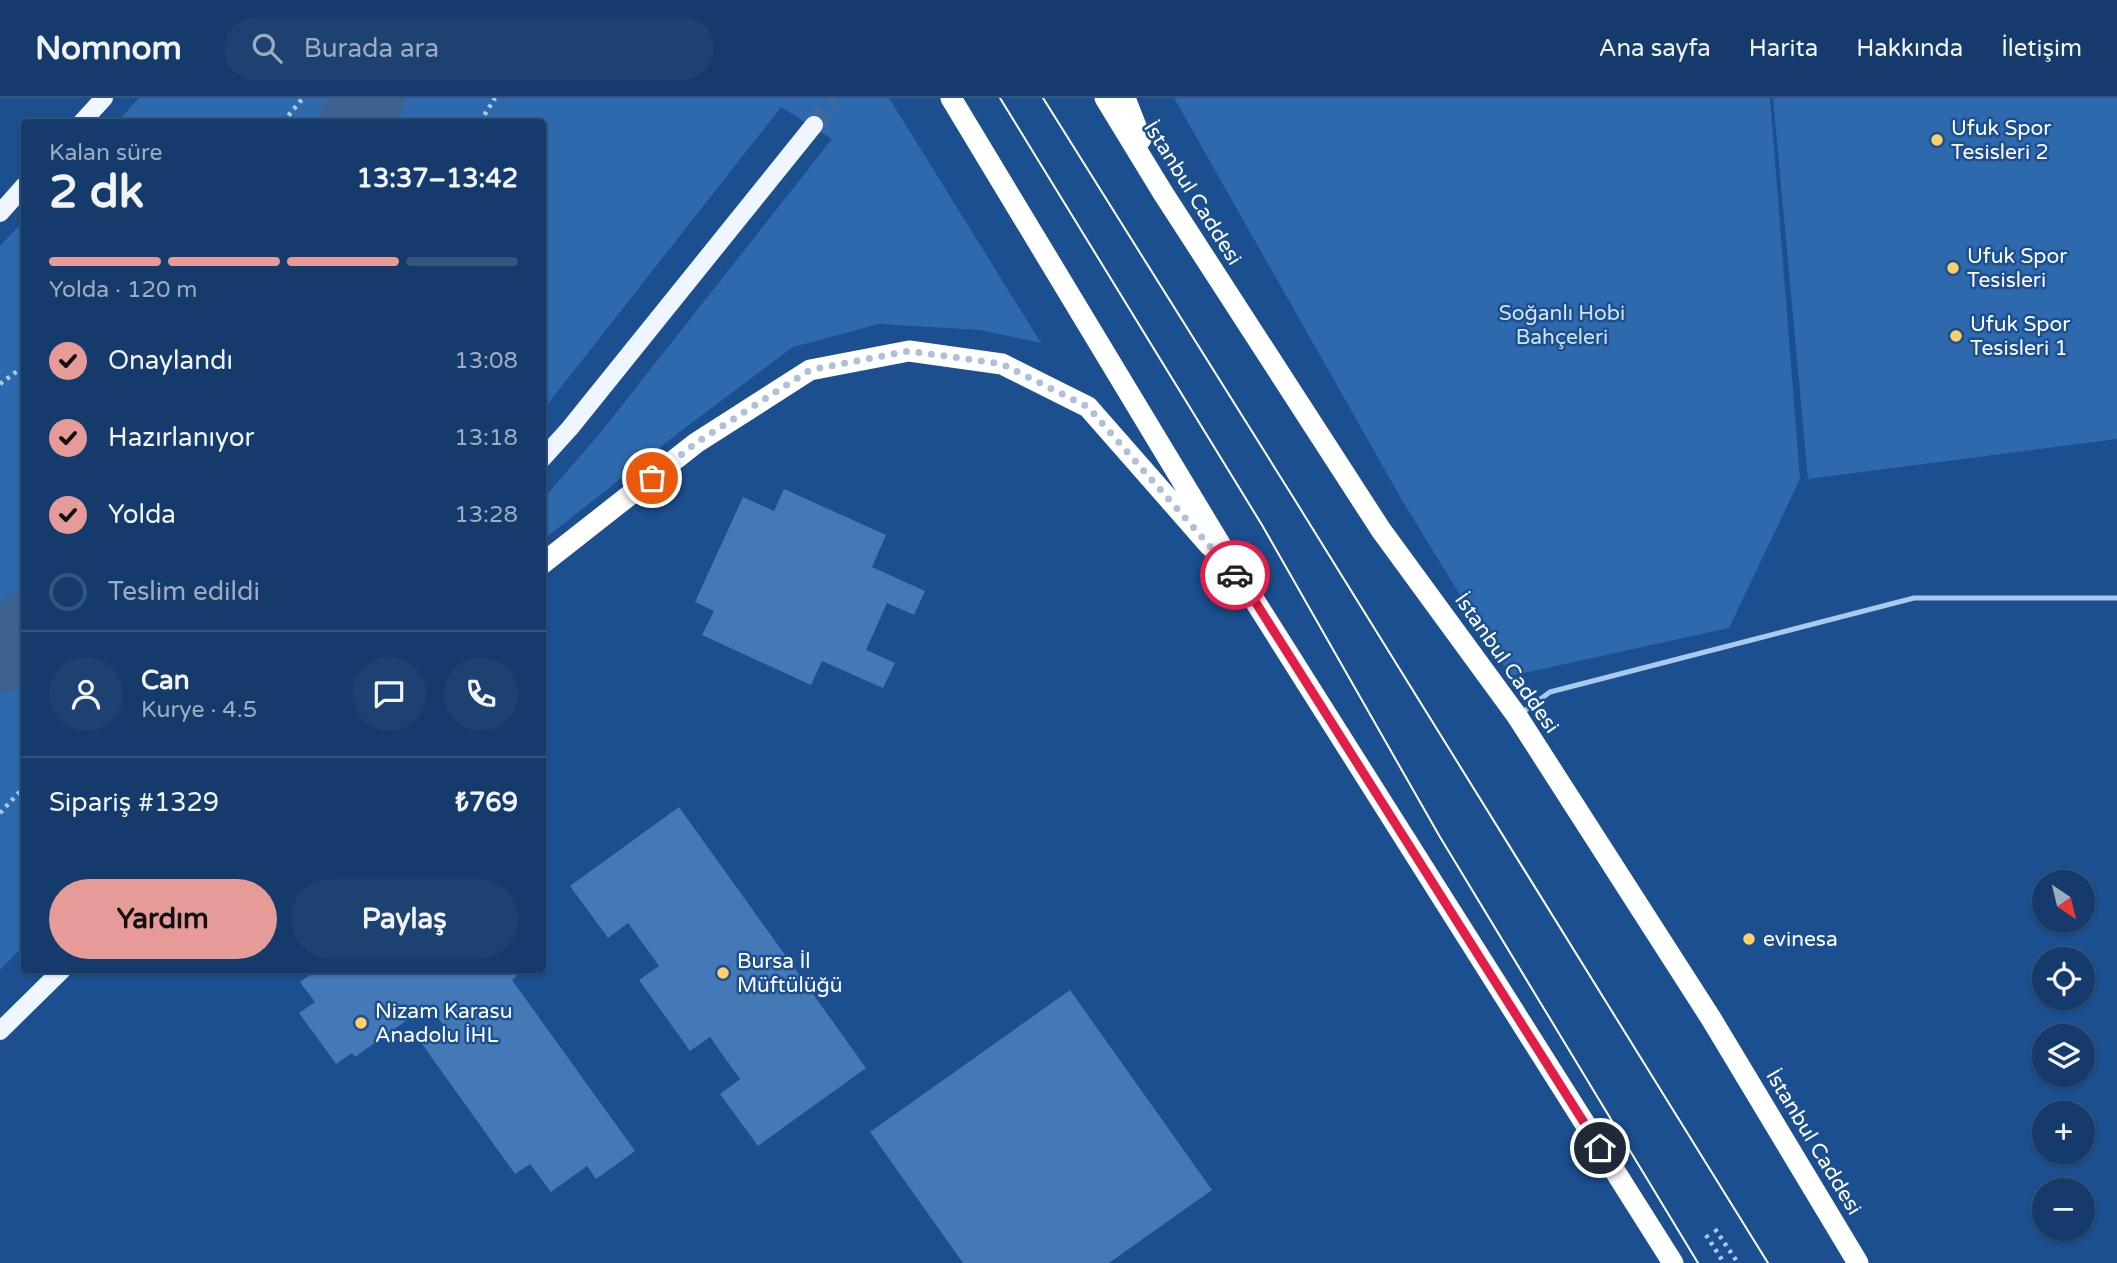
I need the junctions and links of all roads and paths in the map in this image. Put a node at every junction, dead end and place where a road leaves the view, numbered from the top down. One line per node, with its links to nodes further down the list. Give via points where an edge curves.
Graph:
1 (104, 98): 7 (main road)
2 (303, 98): 8 (path)
3 (495, 98): 9 (path)
4 (951, 98): 18 (highway)
5 (1105, 98): 12 (highway, İstanbul Caddesi)
6 (1125, 98): 12 (highway)
7 (85, 119)
8 (286, 119)
9 (482, 119)
10 (814, 125): 16 (main road)
11 (21, 189): 13 (main road)
12 (1163, 193): 20 (highway, İstanbul Caddesi, via 1381,530)
13 (0, 213)
14 (21, 368): 15 (path)
15 (0, 384)
16 (546, 455)
17 (546, 561): 18 (highway, via 696,443 810,370 909,351 1002,364 1088,407)
18 (1246, 587): 27 (highway)
19 (2117, 598): 20 (lane, via 1914,598 1550,692)
20 (1517, 716): 30 (highway, İstanbul Caddesi, via 1712,1020)
21 (21, 790): 22 (path)
22 (0, 813)
23 (59, 973): 24 (main road)
24 (0, 1031)
25 (1715, 1228): 29 (path)
26 (1706, 1235): 28 (path)
27 (1673, 1263)
28 (1724, 1263)
29 (1738, 1263)
30 (1858, 1263)

